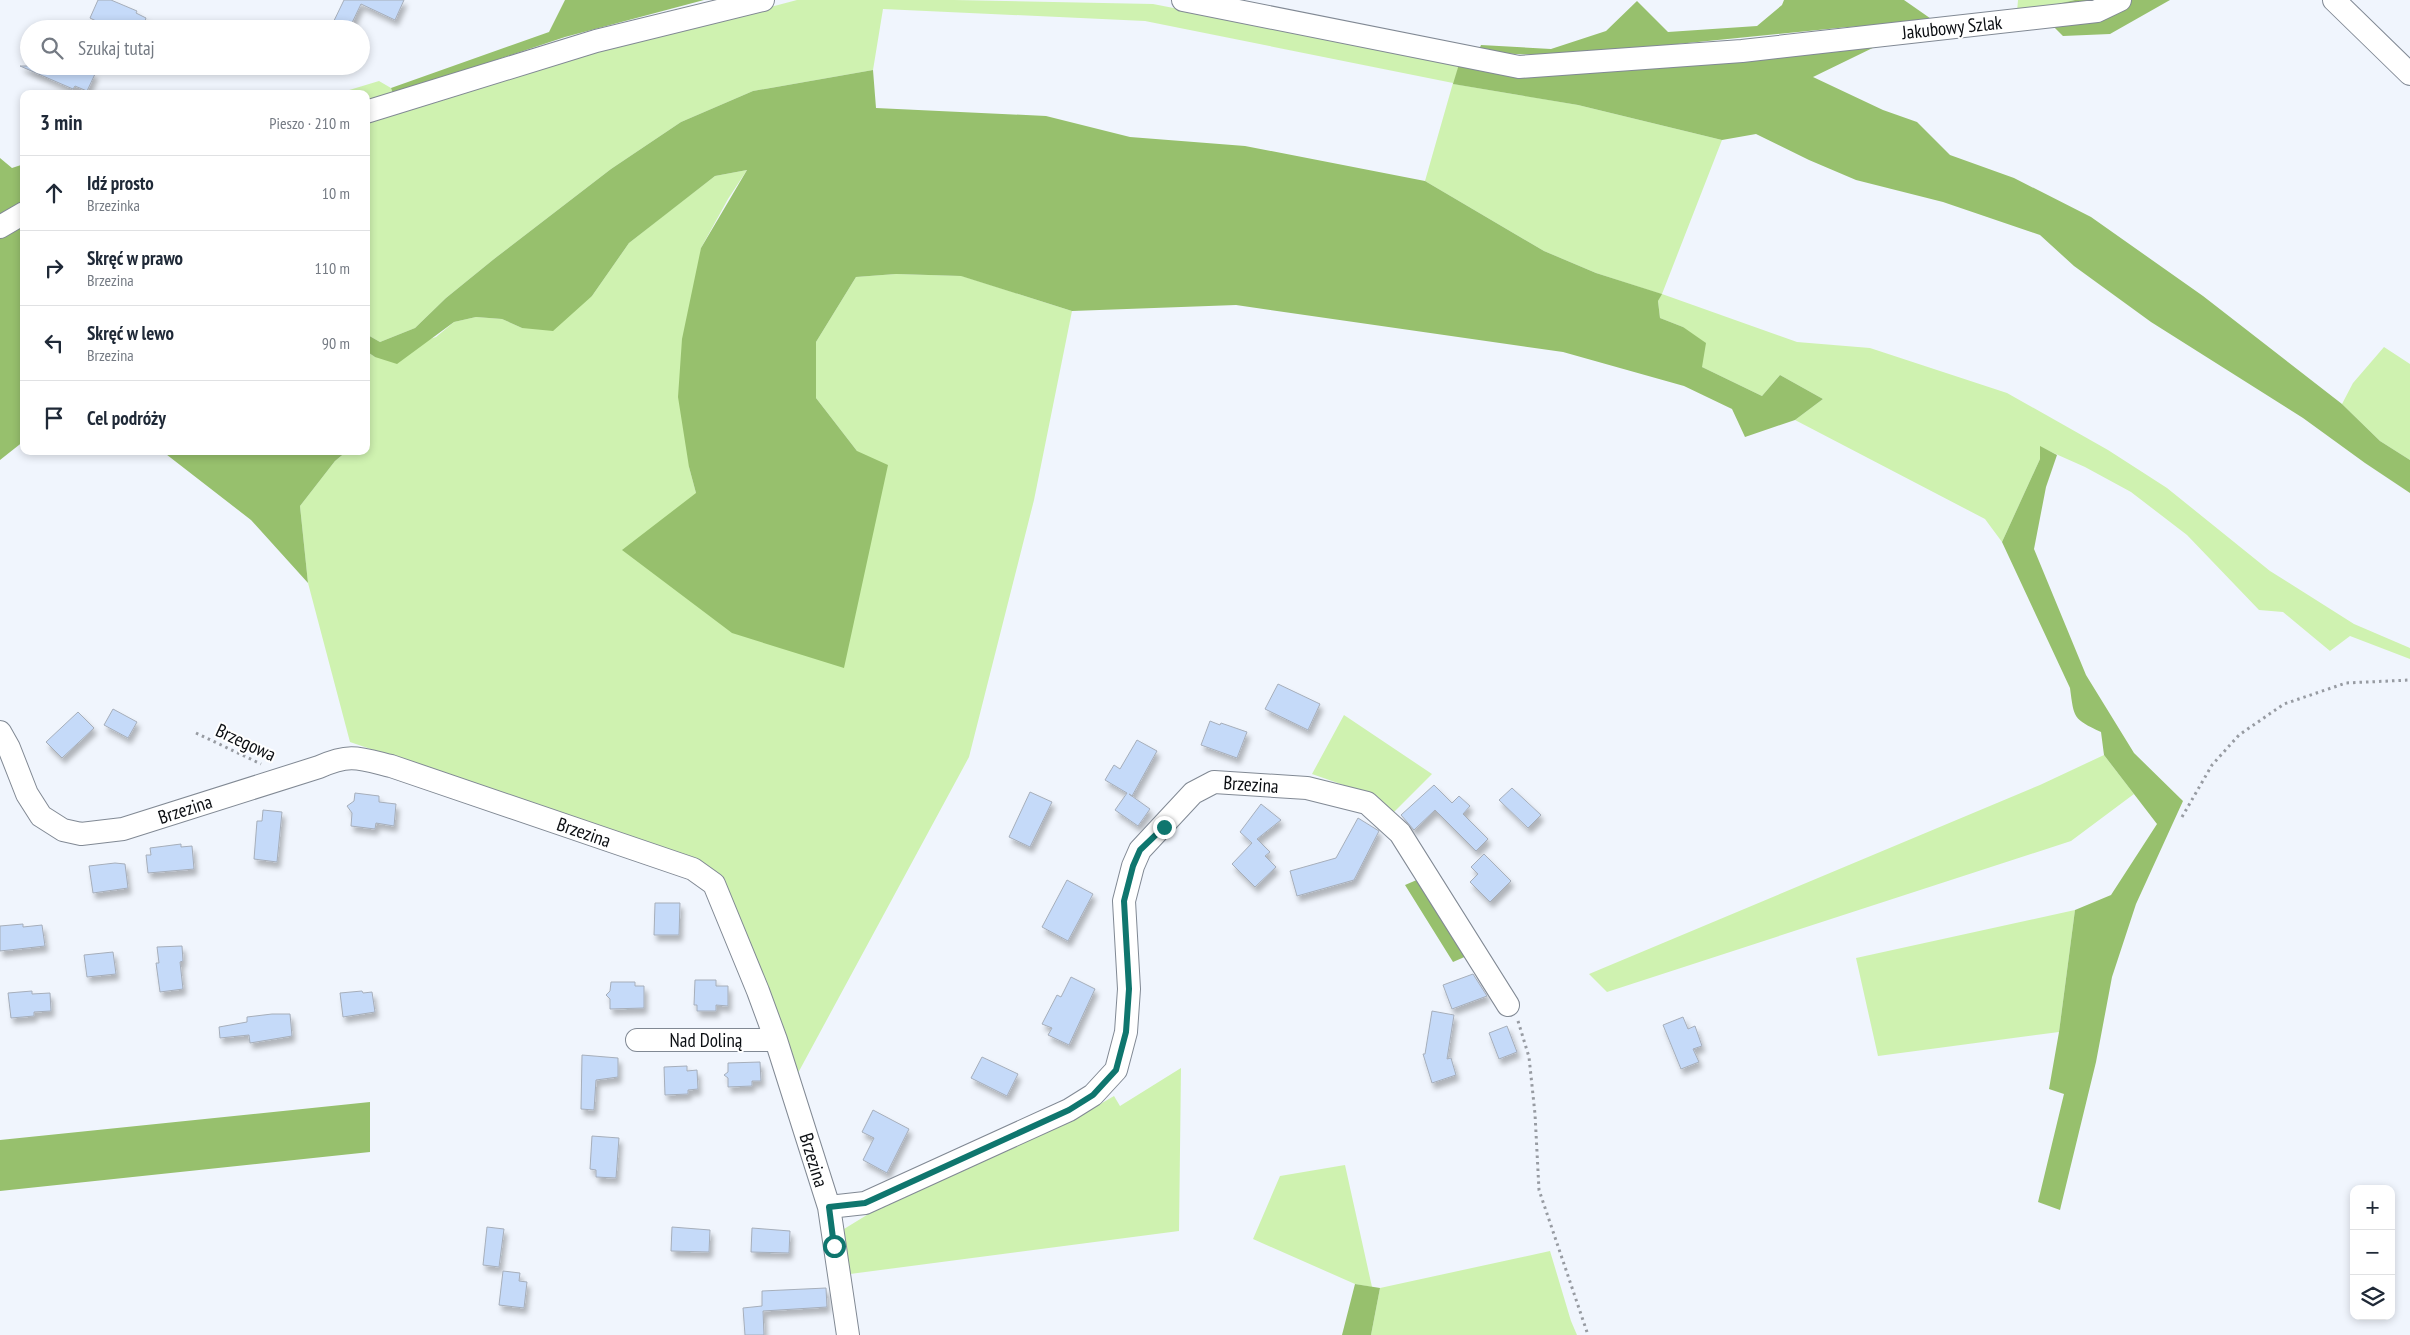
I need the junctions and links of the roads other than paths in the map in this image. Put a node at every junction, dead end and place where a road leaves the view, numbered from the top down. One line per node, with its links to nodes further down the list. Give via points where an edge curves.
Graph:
1 (763, 0): 6 (street, via 596,41)
2 (1183, 0): 3 (street, Jakubowy Szlak, via 1519,67 1742,51 2097,11)
3 (2120, 0)
4 (2334, 0): 5 (street)
5 (2410, 74)
6 (370, 111)
7 (20, 215): 8 (street)
8 (0, 227)
9 (0, 732): 12 (street, Brzezina, via 27,794 41,816 63,830 81,834 123,829 339,758 354,757 391,766 693,869 714,884)
10 (1508, 1005): 13 (street, Brzezina, via 1400,833 1367,803 1307,788 1214,782 1193,793 1140,850 1133,866 1124,901 1129,998 1126,1032 1116,1070 1093,1095 1069,1110 865,1203)
11 (637, 1040): 12 (street, Nad Doliną)
12 (776, 1040): 13 (street, Brzezina)
13 (829, 1207): 14 (street)
14 (848, 1335)

